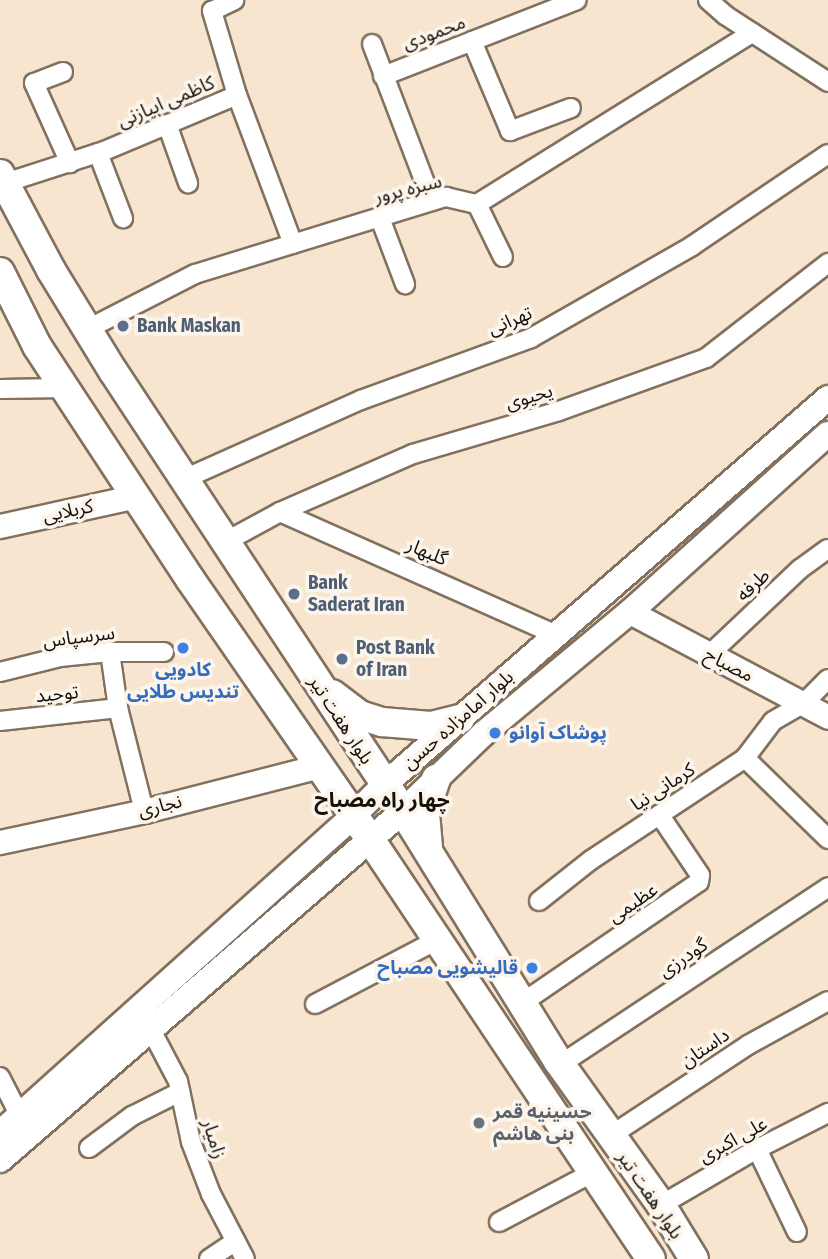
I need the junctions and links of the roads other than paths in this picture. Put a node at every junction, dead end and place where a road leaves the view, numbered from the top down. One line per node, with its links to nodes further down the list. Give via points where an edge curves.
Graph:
1 (235, 0): 10 (street, کاظمی ابیازنی, via 212,11)
2 (577, 0): 5 (street, محمودی)
3 (708, 0): 4 (street)
4 (752, 33): 9 (street); 19 (street)
5 (472, 41): 8 (street, محمودی); 11 (street, via 510,131)
6 (372, 44): 8 (street)
7 (63, 72): 15 (street, via 34,83)
8 (383, 76): 18 (street)
9 (828, 82)
10 (237, 95): 12 (street, کاظمی ابیازنی); 22 (street)
11 (571, 108)
12 (167, 124): 13 (street, کاظمی ابیازنی); 17 (street)
13 (98, 153): 15 (street, کاظمی ابیازنی); 20 (street)
14 (828, 154): 32 (street, تهرانی, via 692,246 531,338 361,400)
15 (69, 163): 16 (street, کاظمی ابیازنی)
16 (2, 179): 27 (main road, بلوار هفت تیر)
17 (188, 183)
18 (432, 201): 19 (street, سبزه پرور, via 446,197); 21 (street, سبزه پرور)
19 (477, 204): 23 (street)
20 (123, 218)
21 (380, 218): 22 (street, سبزه پرور); 26 (street)
22 (293, 244): 27 (street, سبزه پرور, via 195,274)
23 (503, 257)
24 (828, 264): 34 (street, یحیوی, via 706,358 559,411 413,454)
25 (0, 272): 29 (main road, بلوار هفت تیر, via 37,346)
26 (405, 284)
27 (88, 329): 32 (main road, بلوار هفت تیر)
28 (0, 388): 29 (street)
29 (65, 388): 33 (main road, بلوار هفت تیر)
30 (828, 398): 39 (main road, بلوار امامزاده حسن)
31 (828, 433): 38 (main road, بلوار امامزاده حسن)
32 (184, 479): 36 (main road, بلوار هفت تیر)
33 (136, 496): 35 (street, کربلایی); 52 (main road, بلوار هفت تیر)
34 (280, 512): 36 (street, یحیوی); 39 (street, گلبهار)
35 (0, 526)
36 (225, 542): 44 (main road, بلوار هفت تیر)
37 (828, 549): 42 (street, طرفه, via 800,569)
38 (630, 612): 42 (street, مصباح); 53 (main road, بلوار امامزاده حسن, via 484,733)
39 (556, 635): 49 (main road, بلوار امامزاده حسن)
40 (110, 652): 41 (street, سرسپاس); 43 (street, سرسپاس, via 60,657); 47 (street)
41 (164, 652)
42 (709, 655): 46 (street, مصباح)
43 (0, 672)
44 (314, 678): 49 (main road, via 360,715 382,722 431,726); 54 (main road, بلوار هفت تیر)
45 (828, 679): 46 (street, کرمانی نیا)
46 (804, 704): 48 (street, مصباح); 51 (street, کرمانی نیا, via 773,721)
47 (118, 708): 50 (street, توحید); 55 (street)
48 (828, 717)
49 (460, 719): 54 (main road, بلوار امامزاده حسن)
50 (0, 721)
51 (745, 758): 57 (street, کرمانی نیا); 59 (street)
52 (319, 766): 55 (street, نجاری); 58 (main road, بلوار هفت تیر)
53 (436, 779): 56 (main road, بلوار امامزاده حسن); 61 (main road, via 425,811)
54 (384, 785): 56 (main road, بلوار هفت تیر); 58 (main road, بلوار امامزاده حسن)
55 (144, 811): 60 (street, نجاری)
56 (402, 811): 58 (main road, بلوار امامزاده حسن); 61 (main road, بلوار هفت تیر)
57 (659, 814): 63 (street, کرمانی نیا); 66 (street, عظیمی, via 700,875 699,882)
58 (362, 828): 64 (main road, بلوار هفت تیر); 68 (main road, بلوار امامزاده حسن); 73 (main road, بلوار امامزاده حسن)
59 (828, 839)
60 (0, 842)
61 (429, 853): 66 (main road, بلوار هفت تیر)
62 (828, 887): 69 (street, گودرزی)
63 (539, 901)
64 (437, 940): 67 (street); 79 (main road, بلوار هفت تیر)
65 (828, 1000): 75 (street, داستان, via 747,1045)
66 (522, 1003): 69 (main road, بلوار هفت تیر)
67 (315, 1004)
68 (150, 1028): 71 (street, زامیار); 78 (main road, بلوار امامزاده حسن)
69 (561, 1064): 75 (main road, بلوار هفت تیر)
70 (0, 1077): 73 (street)
71 (180, 1092): 76 (street, via 132,1116); 83 (street, زامیار, via 191,1142)
72 (828, 1113): 77 (street, علی اکبری)
73 (20, 1116): 74 (main road, بلوار امامزاده حسن)
74 (0, 1133)
75 (610, 1136): 80 (main road, بلوار هفت تیر)
76 (89, 1147)
77 (757, 1149): 80 (street, علی اکبری); 82 (street)
78 (0, 1160)
79 (592, 1173): 81 (street); 84 (main road, بلوار هفت تیر)
80 (667, 1217): 84 (main road, via 674,1246 671,1253); 87 (main road, بلوار هفت تیر)
81 (499, 1222)
82 (797, 1232)
83 (236, 1241): 85 (street); 86 (street, زامیار)
84 (646, 1253)
85 (209, 1259)
86 (245, 1259)
87 (694, 1259)

